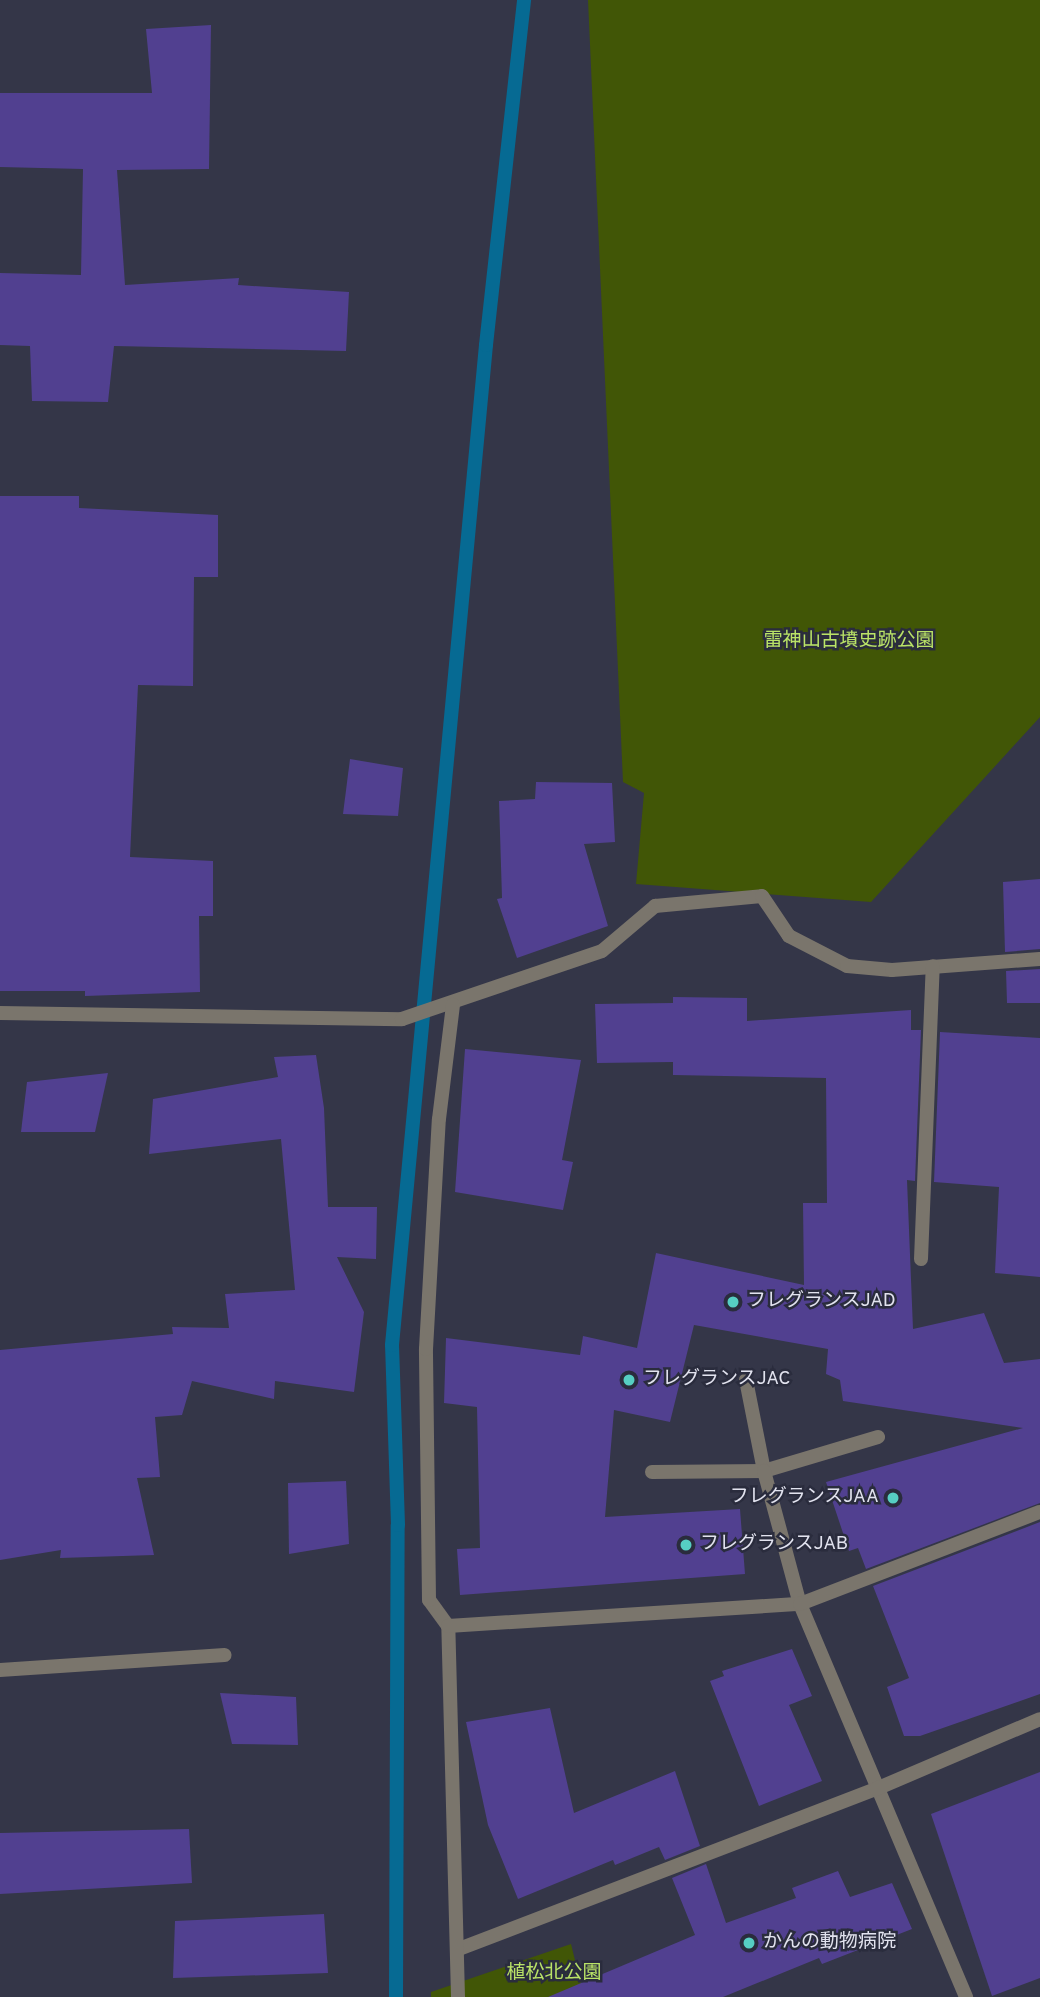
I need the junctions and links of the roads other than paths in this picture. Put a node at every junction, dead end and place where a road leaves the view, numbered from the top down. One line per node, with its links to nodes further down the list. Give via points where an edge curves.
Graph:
1 (1040, 959): 2 (street)
2 (933, 966): 3 (street, via 847,966 789,936 762,896 655,906 601,951); 5 (street)
3 (453, 1005): 4 (street, via 402,1019); 12 (street, via 439,1119 426,1349 429,1600)
4 (0, 1013)
5 (921, 1259)
6 (747, 1380): 8 (street)
7 (878, 1437): 8 (street)
8 (764, 1471): 9 (street); 11 (street)
9 (652, 1472)
10 (1040, 1512): 11 (street)
11 (800, 1604): 12 (street); 16 (street)
12 (448, 1626): 17 (street)
13 (224, 1655): 14 (street)
14 (0, 1670)
15 (1040, 1719): 16 (street)
16 (876, 1788): 17 (street); 19 (street)
17 (459, 1949): 18 (street)
18 (458, 1997)
19 (966, 1997)

